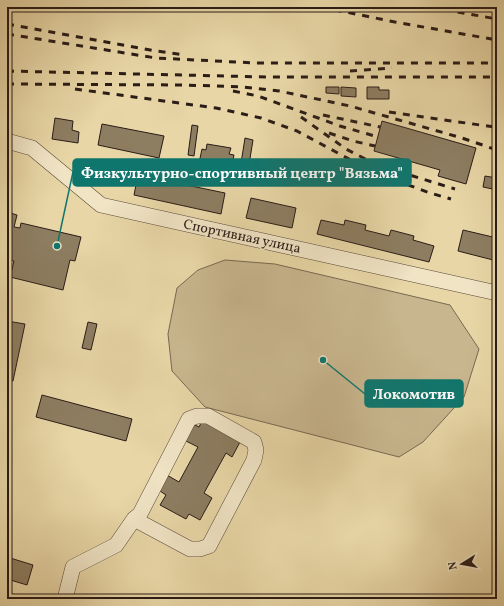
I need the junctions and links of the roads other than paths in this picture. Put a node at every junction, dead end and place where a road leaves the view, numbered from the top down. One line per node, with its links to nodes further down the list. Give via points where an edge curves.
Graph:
1 (7, 140): 2 (street, Спортивная улица, via 32,148 101,205)
2 (497, 293)
3 (134, 519): 3 (street, via 140,514 188,420 197,416 208,416 254,442 254,460 209,546 190,549); 4 (street, via 116,545 73,567)
4 (65, 599)

